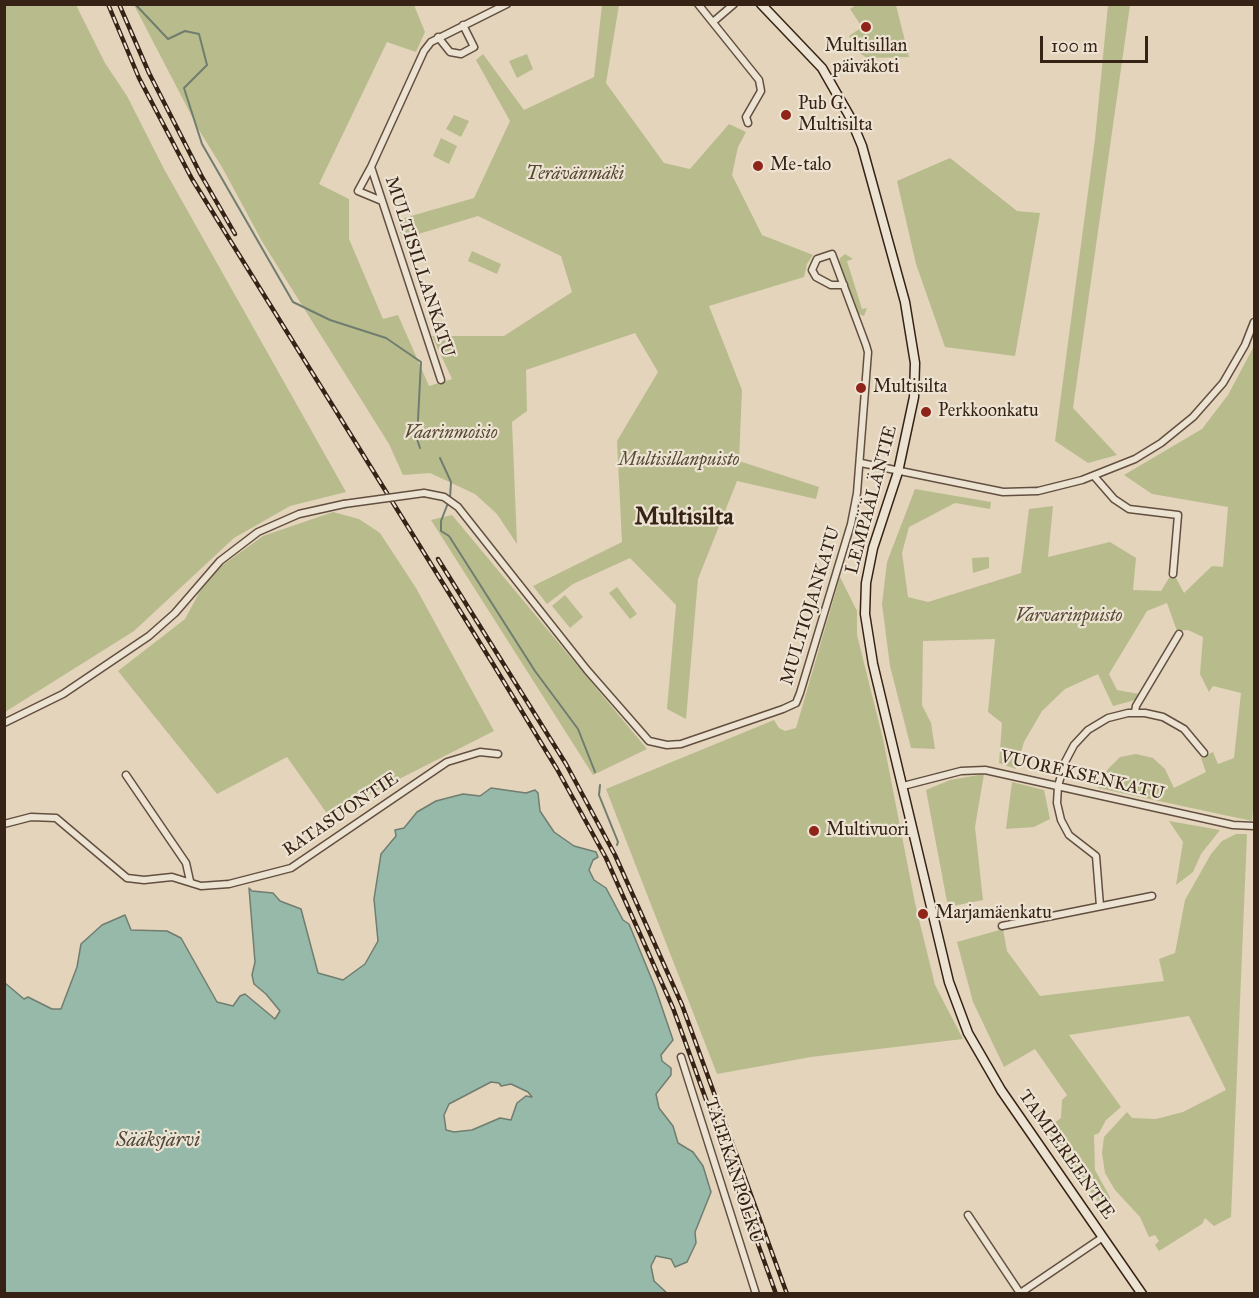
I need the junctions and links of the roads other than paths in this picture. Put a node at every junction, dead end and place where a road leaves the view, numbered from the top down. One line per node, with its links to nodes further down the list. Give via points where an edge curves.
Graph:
1 (507, 4): 7 (street, MULTISILLANKATU)
2 (709, 4): 5 (street)
3 (734, 4): 6 (street)
4 (761, 4): 16 (main road, LEMPÄÄLÄNTIE, via 822,68 862,146 905,302 912,342 914,397)
5 (700, 7): 6 (street)
6 (713, 22): 9 (street, via 762,87 746,117)
7 (463, 25): 8 (street, MULTISILLANKATU); 8 (street, via 474,47 461,54 450,52)
8 (438, 37): 10 (street, MULTISILLANKATU, via 424,51)
9 (748, 123)
10 (371, 167): 11 (street, MULTISILLANKATU); 11 (street, via 358,191)
11 (382, 201): 14 (street, MULTISILLANKATU)
12 (844, 285): 12 (street, MULTIOJANKATU, via 832,254 817,259 812,266 816,278 831,285); 15 (street, MULTIOJANKATU, via 868,352)
13 (1254, 322): 17 (street, via 1223,383 1193,417 1150,450)
14 (441, 380)
15 (861, 463): 16 (street); 21 (street, MULTIOJANKATU, bridge, via 851,524 796,703 681,744 649,741 587,670 458,507 444,497 424,493 299,514 258,532 220,561 175,613 149,636 63,694)
16 (898, 472): 17 (street, via 1020,493 1063,487); 25 (main road, LEMPÄÄLÄNTIE, via 873,548 865,598 873,663)
17 (1094, 476): 18 (street, via 1114,499 1129,509 1178,515)
18 (1173, 574)
19 (1179, 634): 20 (street)
20 (1136, 712): 22 (street, via 1171,720 1190,734); 26 (street, via 1108,718 1084,734 1069,754)
21 (4, 723)
22 (1204, 753)
23 (498, 754): 29 (street, RATASUONTIE, via 480,752 447,762 291,868 212,887)
24 (126, 775): 29 (street, via 186,863)
25 (903, 786): 26 (street, VUOREKSENKATU, via 978,769); 33 (main road, LEMPÄÄLÄNTIE, via 949,982)
26 (1058, 786): 28 (street, VUOREKSENKATU); 31 (street, via 1057,803 1065,828 1096,856)
27 (4, 824): 29 (street, RATASUONTIE, via 31,817 56,818 127,878 172,877)
28 (1254, 826)
29 (190, 881)
30 (1152, 896): 31 (street)
31 (1100, 906): 32 (street)
32 (1002, 926)
33 (968, 1033): 36 (main road, TAMPEREENTIE, via 1000,1090)
34 (681, 1057): 37 (street, TATEKANPOLKU)
35 (968, 1215): 38 (street)
36 (1103, 1237): 38 (street); 39 (main road, TAMPEREENTIE)
37 (756, 1293)
38 (1019, 1293)
39 (1142, 1293)

